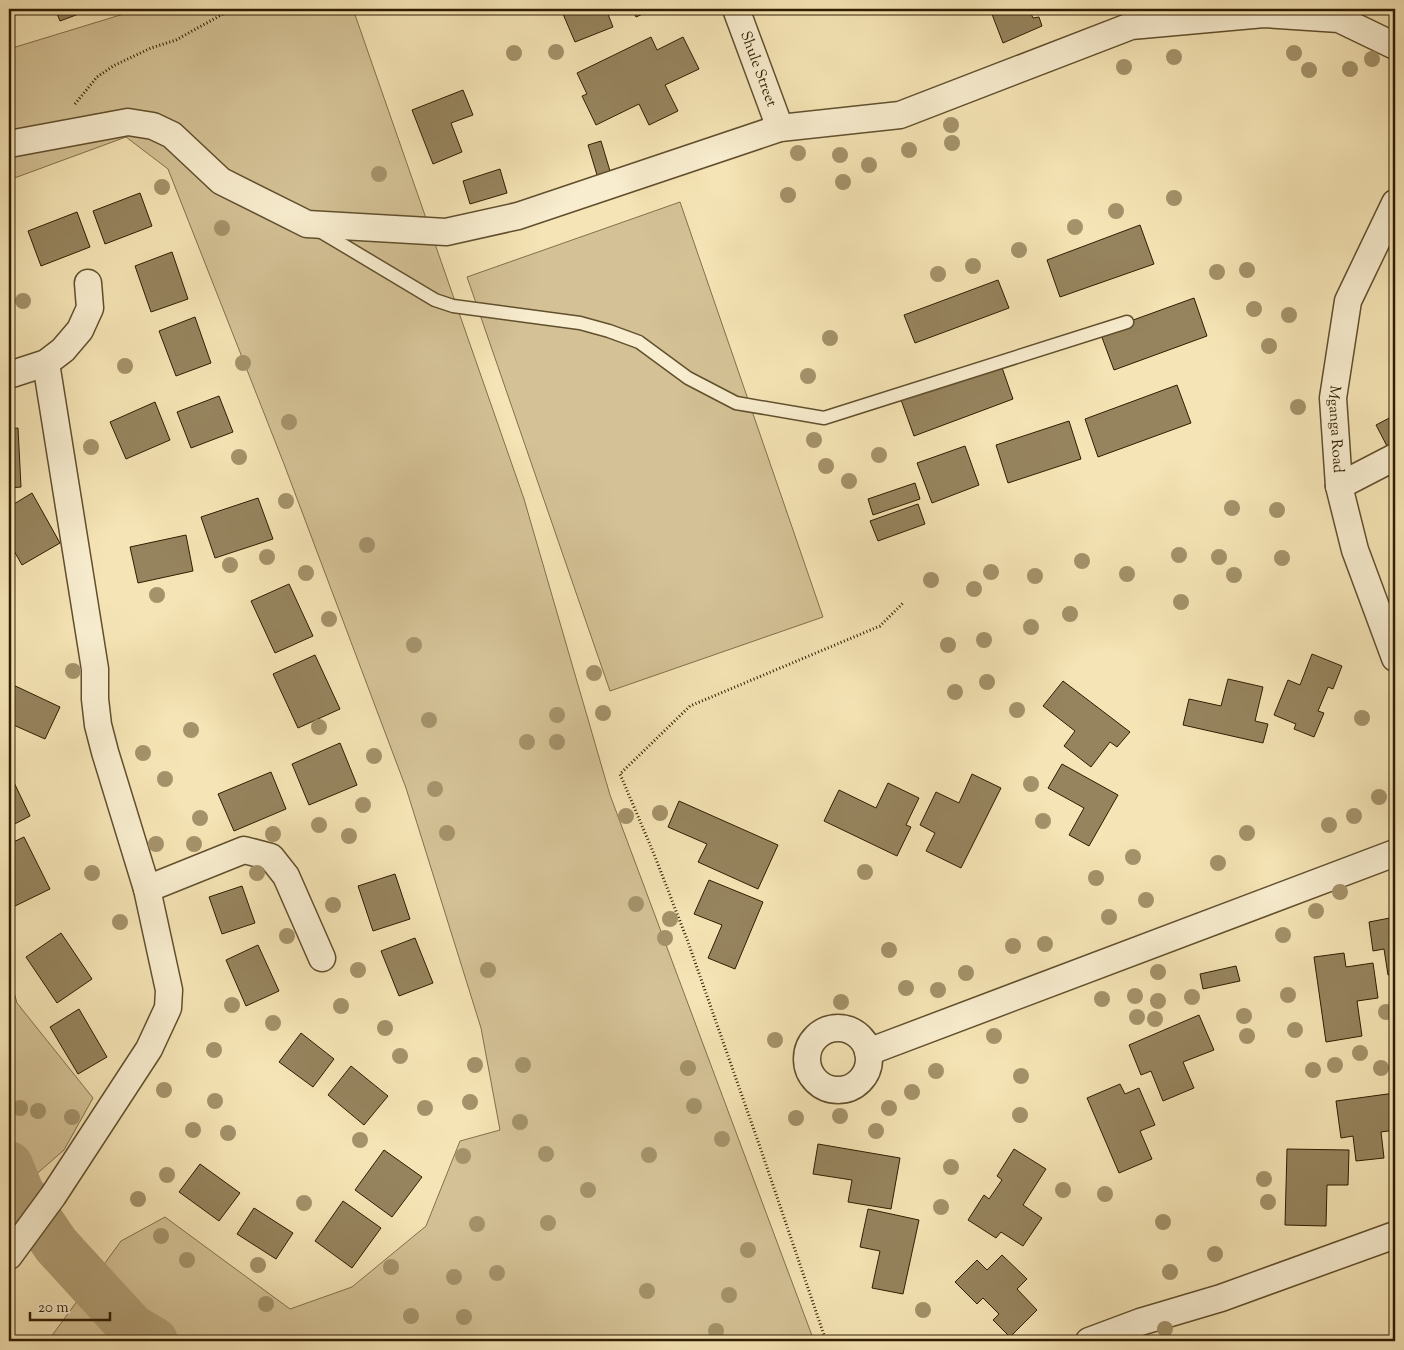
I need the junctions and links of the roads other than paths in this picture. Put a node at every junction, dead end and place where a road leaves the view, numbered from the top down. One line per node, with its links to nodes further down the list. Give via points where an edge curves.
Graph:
1 (736, 9): 4 (street, Shule Street)
2 (1128, 17): 3 (street, via 1264,14 1339,19); 4 (street, via 900,115)
3 (1395, 46)
4 (780, 128): 7 (street, via 518,216 446,232)
5 (9, 144): 7 (street, via 128,122 153,126 172,135 221,181)
6 (1395, 204): 13 (street, Mganga Road, via 1348,301 1333,398)
7 (307, 224): 9 (lane, via 434,300 453,306 580,323 609,331 639,342 688,378 736,403 824,418)
8 (88, 283): 10 (street, via 90,308 80,330)
9 (1127, 322)
10 (46, 363): 11 (street); 16 (street, via 94,669 98,725)
11 (9, 375)
12 (1395, 457): 13 (street)
13 (1340, 486): 14 (street, Mganga Road, via 1355,550)
14 (1395, 658)
15 (1395, 853): 18 (street)
16 (147, 889): 17 (street, via 244,850 271,857 286,876); 20 (street, via 169,990 168,1008 149,1049 53,1196)
17 (322, 958)
18 (868, 1052)
19 (1395, 1235): 21 (street, via 1230,1295)
20 (13, 1249)
21 (1089, 1341)

